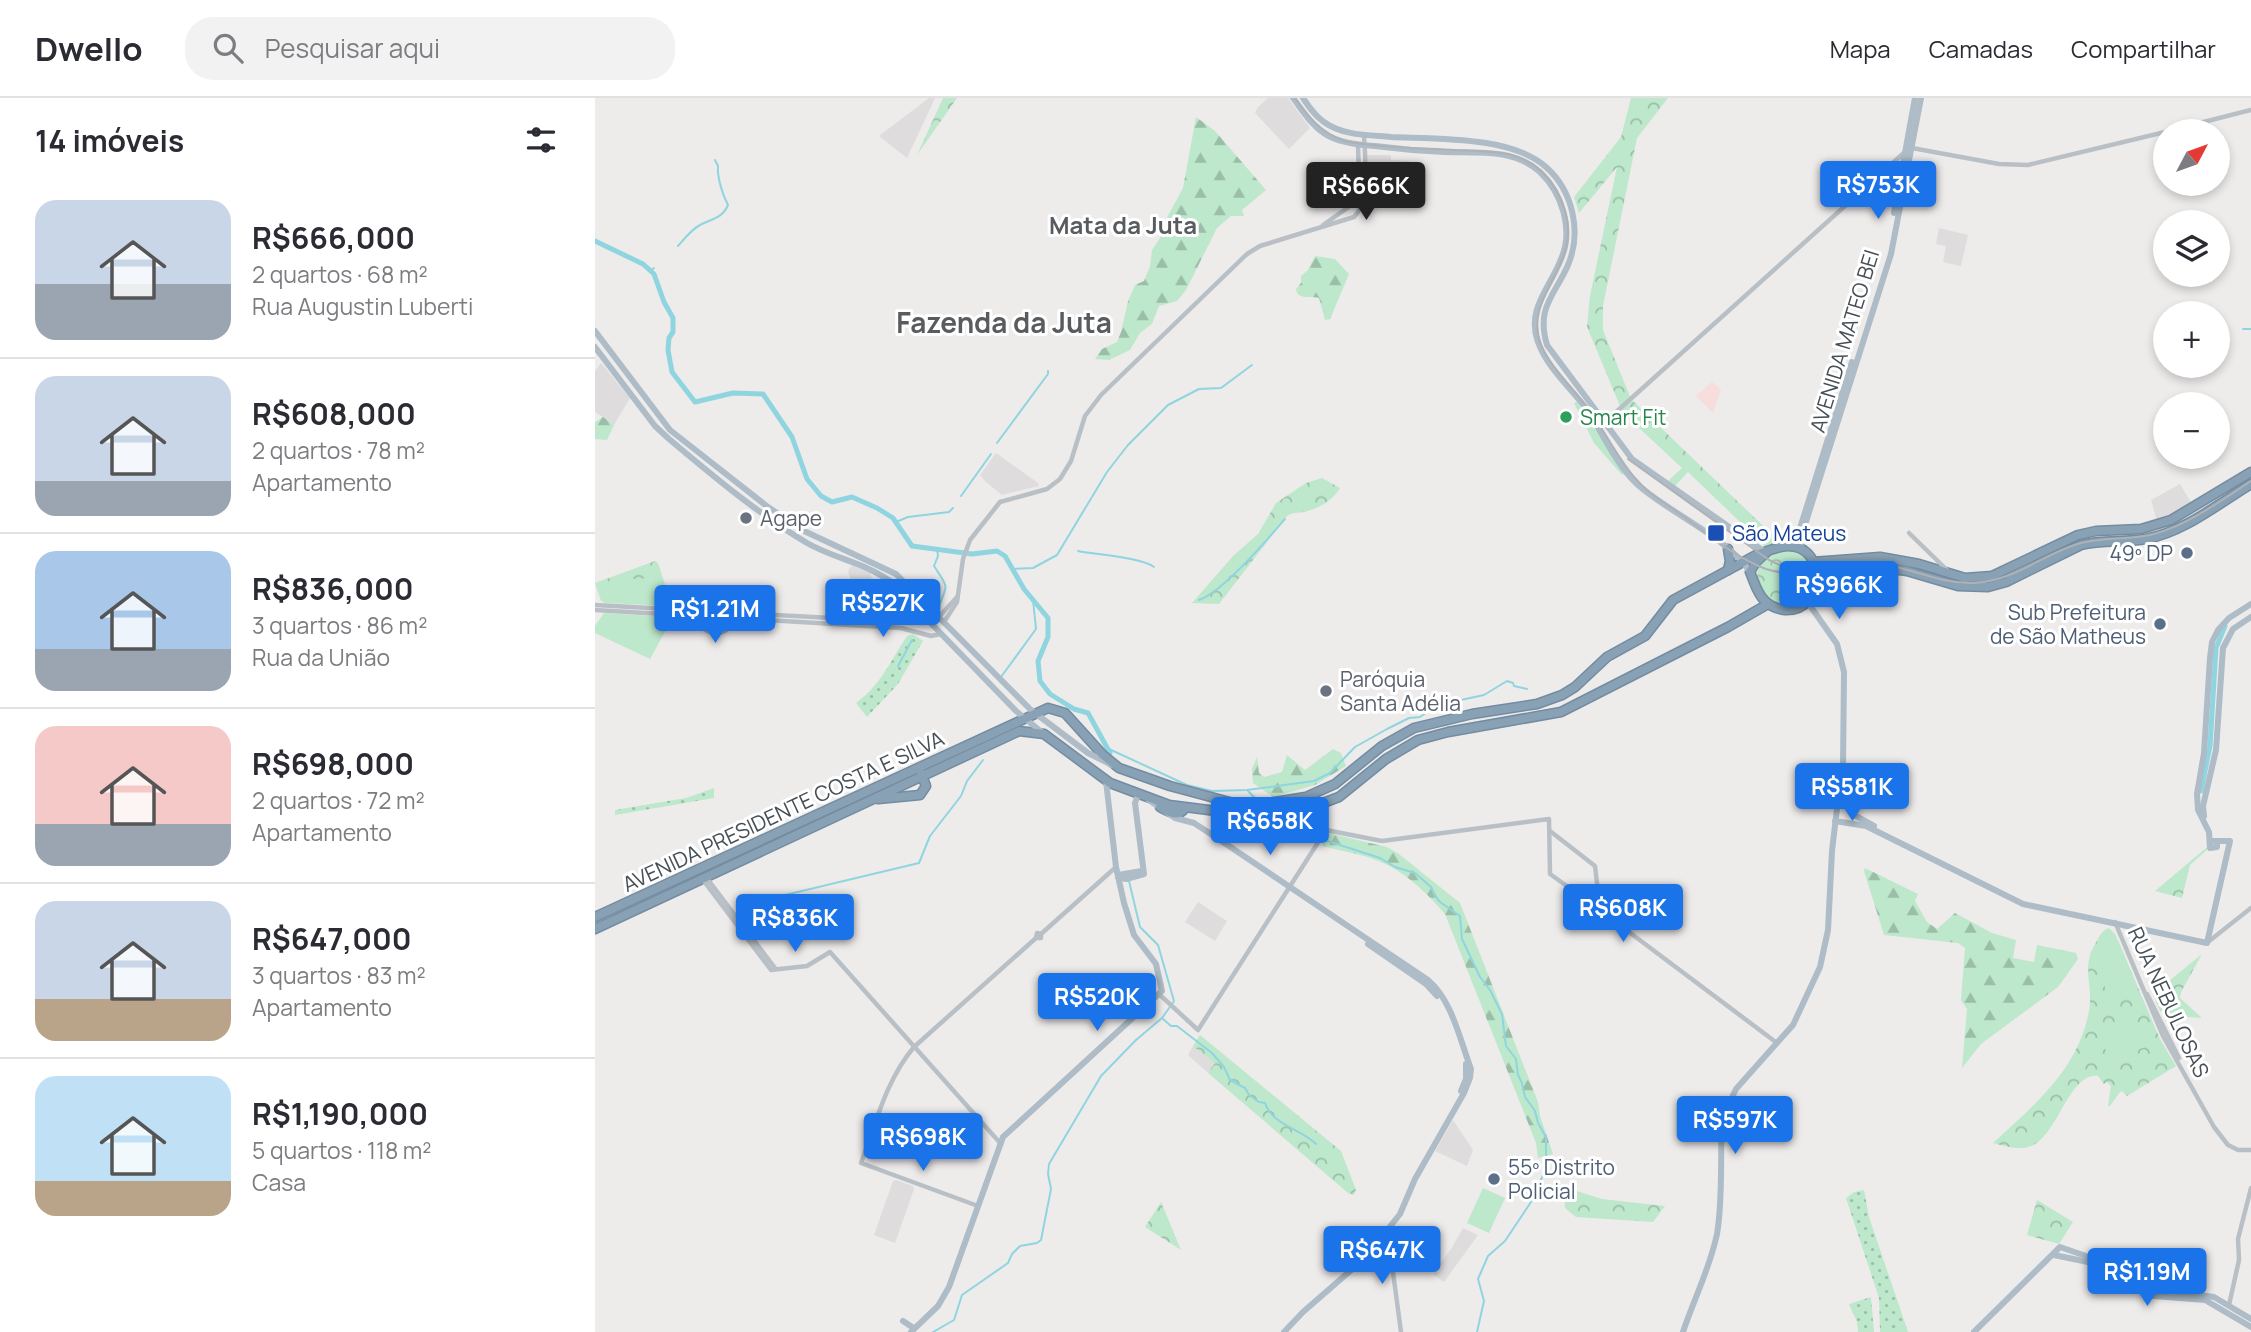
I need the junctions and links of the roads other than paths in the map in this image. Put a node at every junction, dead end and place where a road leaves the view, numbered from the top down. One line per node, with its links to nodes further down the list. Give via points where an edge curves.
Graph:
1 (1293, 98): 7 (main road)
2 (1303, 98): 6 (main road)
3 (1918, 98): 12 (main road, AVENIDA MATEO BEI)
4 (2251, 110): 5 (street)
5 (2216, 119)
6 (1328, 124): 7 (main road); 8 (main road)
7 (1318, 128): 10 (main road, via 1331,137)
8 (1364, 135): 10 (street); 11 (main road, via 1492,144)
9 (2153, 135): 12 (street, via 2028,165)
10 (1361, 145): 13 (main road); 14 (street)
11 (1520, 151): 13 (main road); 19 (main road, via 1552,173 1565,190 1572,212 1570,258 1544,312)
12 (1908, 151): 26 (street); 32 (main road, AVENIDA MATEO BEI, via 1884,264 1797,538); 34 (main road, AVENIDA MATEO BEI, via 1891,254 1803,531)
13 (1510, 156): 21 (main road, via 1534,167 1547,180 1564,214 1563,253 1536,313 1537,338)
14 (1362, 177): 15 (street, via 1353,204); 15 (street, via 1361,211)
15 (1318, 228): 55 (street, via 1247,254 1097,400 1085,416 1071,461 1060,479 1047,489 1000,502 992,509 966,548 956,605)
16 (595, 331): 17 (main road)
17 (606, 345): 20 (main road); 49 (main road, via 664,424 694,449 813,537 896,574)
18 (595, 347): 20 (main road)
19 (1549, 349): 21 (main road); 22 (main road)
20 (601, 356): 51 (main road, via 662,433 750,505 812,545 881,575)
21 (1544, 356): 22 (main road); 23 (main road)
22 (1561, 364): 24 (main road)
23 (1565, 381): 24 (main road); 25 (main road)
24 (1584, 392): 26 (main road)
25 (1589, 413): 26 (main road, via 1599,423); 33 (main road, via 1638,485)
26 (1605, 422): 35 (main road, via 1641,467)
27 (2251, 472): 29 (highway)
28 (2251, 484): 31 (highway)
29 (2159, 525): 31 (highway); 38 (highway, via 2078,535)
30 (1909, 533): 41 (street)
31 (2161, 535): 38 (highway, via 2084,544)
32 (1788, 546): 34 (highway); 35 (highway)
33 (1728, 549): 36 (main road); 39 (highway)
34 (1802, 550): 37 (highway)
35 (1766, 552): 36 (highway); 40 (highway)
36 (1744, 562): 39 (highway); 40 (main road)
37 (1814, 562): 41 (highway, via 1889,558); 42 (highway)
38 (2023, 568): 41 (highway, via 1985,578); 42 (highway, via 1996,585 1978,588 1872,566 1825,572)
39 (1728, 570): 71 (highway, via 1673,600 1645,636 1607,657 1576,687 1554,699 1414,728 1313,795 1253,805)
40 (1750, 572): 45 (highway)
41 (1955, 575)
42 (1818, 579): 43 (highway)
43 (1813, 595): 47 (highway); 58 (main road, via 1811,607)
44 (595, 604): 50 (street)
45 (1768, 604): 47 (highway, via 1783,610); 77 (highway, via 1561,712 1419,740 1386,759 1339,797 1322,804 1256,816)
46 (2251, 604): 83 (main road, via 2224,622 2212,642 2197,794 2199,810)
47 (1801, 606): 58 (main road)
48 (595, 610): 50 (street)
49 (933, 611): 51 (main road); 55 (main road)
50 (697, 613): 52 (street); 52 (street, via 703,627 716,632 728,628); 52 (street, via 705,598 719,595 730,601)
51 (921, 613): 54 (street); 57 (main road)
52 (735, 615): 54 (street); 56 (street)
53 (2251, 617): 83 (main road, via 2233,629 2223,648 2216,750 2202,811)
54 (914, 619): 56 (street)
55 (943, 621): 57 (main road); 59 (main road)
56 (917, 632): 57 (street)
57 (941, 634): 60 (main road)
58 (1838, 647): 65 (main road, via 1845,676)
59 (1015, 695): 60 (main road); 61 (main road)
60 (1009, 705): 62 (main road)
61 (1035, 713): 62 (highway, AVENIDA PRESIDENTE COSTA E SILVA); 64 (main road, via 1088,752); 64 (highway, via 1051,708 1065,713)
62 (1024, 718): 63 (main road); 66 (highway, AVENIDA PRESIDENTE COSTA E SILVA)
63 (1044, 734): 67 (highway, AVENIDA PRESIDENTE COSTA E SILVA, via 1019,731); 68 (highway)
64 (1116, 766): 69 (highway)
65 (1842, 766): 70 (main road); 74 (main road)
66 (917, 768): 67 (highway); 95 (highway, AVENIDA PRESIDENTE COSTA E SILVA)
67 (923, 776): 73 (highway, AVENIDA PRESIDENTE COSTA E SILVA); 73 (highway, via 925,789 918,796)
68 (1106, 781): 72 (highway); 84 (main road)
69 (1170, 786): 71 (highway); 77 (highway)
70 (1842, 787): 74 (main road); 75 (main road)
71 (1190, 793): 77 (highway)
72 (1142, 797): 76 (main road); 77 (highway); 85 (main road, via 1135,803)
73 (873, 799): 88 (highway, AVENIDA PRESIDENTE COSTA E SILVA)
74 (1839, 802): 75 (main road); 79 (main road)
75 (1850, 806): 78 (main road)
76 (1160, 807): 77 (highway, via 1176,814); 80 (main road)
77 (1189, 808): 80 (main road)
78 (1854, 815): 81 (main road); 97 (main road, via 2016,897)
79 (1837, 821): 81 (main road); 103 (main road, via 1828,930 1820,967 1793,1025)
80 (1190, 823): 91 (main road)
81 (1854, 824): 97 (main road, via 2032,906)
82 (1549, 830): 91 (street, via 1549,819 1382,841 1327,829); 92 (street, via 1595,866); 93 (street, via 1550,874)
83 (2215, 842): 99 (main road, via 2229,844)
84 (1117, 867): 86 (street); 87 (main road)
85 (1144, 870): 87 (main road); 89 (main road, via 1144,874)
86 (1107, 875): 87 (street); 104 (street)
87 (1118, 876): 89 (main road); 90 (main road)
88 (704, 878): 98 (highway, AVENIDA PRESIDENTE COSTA E SILVA); 104 (street, via 773,969 807,966 830,952)
89 (1126, 879): 90 (main road)
90 (1120, 886): 102 (main road, via 1134,934 1156,964)
91 (1288, 887): 100 (main road); 102 (street, via 1198,1030); 105 (main road, via 1430,988 1443,1006)
92 (1599, 900): 93 (street); 96 (street, via 1610,906)
93 (1592, 904): 96 (street, via 1595,920)
94 (2251, 908): 99 (street)
95 (595, 917)
96 (1609, 917): 103 (street)
97 (2117, 922): 99 (main road); 107 (street, RUA NEBULOSAS, via 2163,1036 2222,1138 2233,1148)
98 (595, 929)
99 (2207, 943)
100 (1435, 986): 101 (main road); 105 (main road)
101 (1447, 993)
102 (1160, 995): 106 (main road, via 1007,1132)
103 (1777, 1044): 119 (main road, via 1742,1080 1725,1112 1717,1235)
104 (914, 1047): 106 (street); 109 (street, via 893,1076 861,1163)
105 (1467, 1063): 110 (main road, via 1470,1078 1464,1093 1400,1214); 117 (main road, via 1461,1090 1413,1174 1395,1216 1361,1256)
106 (1001, 1144): 109 (main road)
107 (2251, 1150)
108 (2251, 1188): 112 (street)
109 (978, 1206): 116 (main road, via 941,1302)
110 (1384, 1234): 117 (main road, via 1365,1258); 118 (street)
111 (2054, 1255): 112 (main road, via 2060,1247 2155,1289 2207,1294); 115 (main road, via 2088,1262 2154,1296 2205,1300); 120 (main road)
112 (2229, 1305): 113 (main road)
113 (2251, 1319)
114 (903, 1321): 116 (main road)
115 (2251, 1327)
116 (909, 1330)
117 (1282, 1332)
118 (1401, 1332)
119 (1683, 1332)
120 (1974, 1332)

